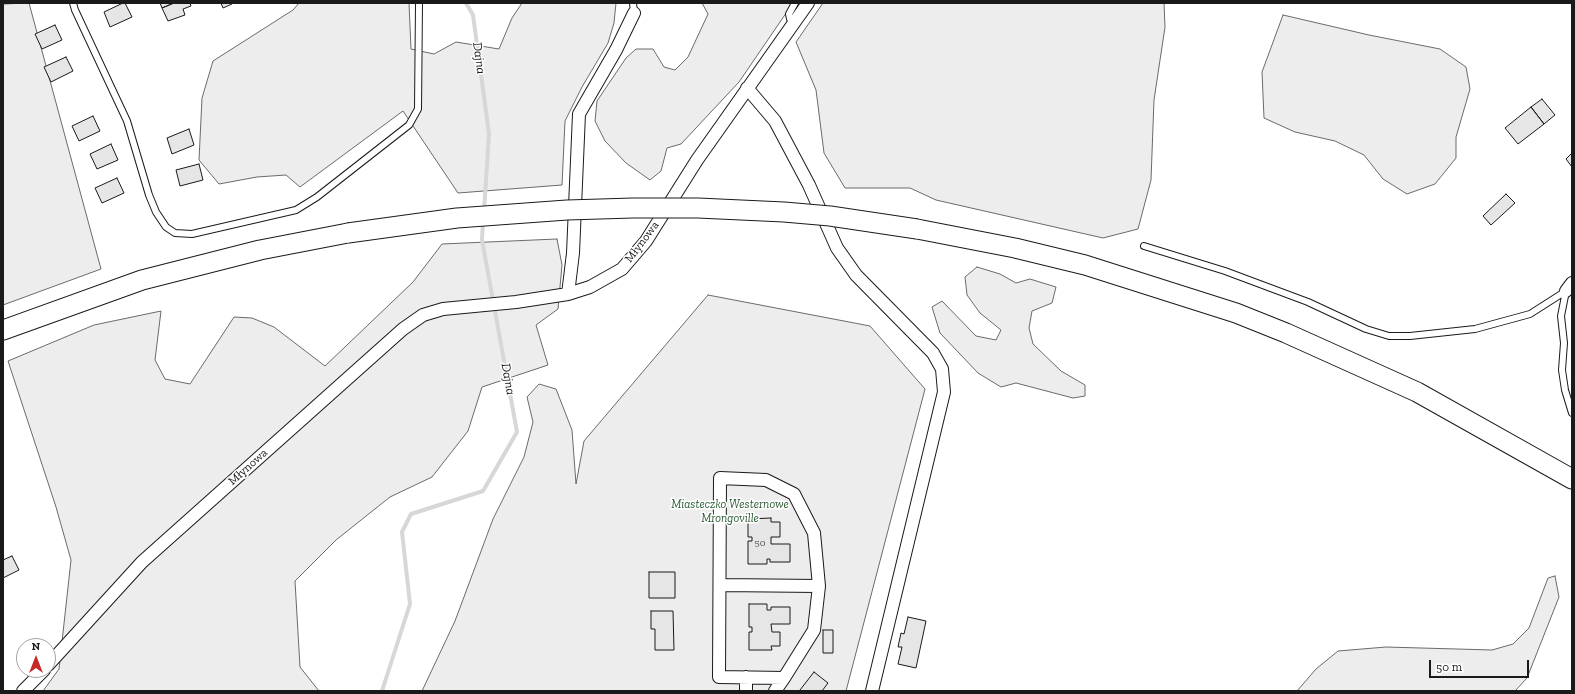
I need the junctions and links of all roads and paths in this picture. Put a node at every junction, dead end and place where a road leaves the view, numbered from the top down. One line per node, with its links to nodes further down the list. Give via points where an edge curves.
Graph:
1 (73, 3): 2 (lane, via 127,121 156,212 166,227 175,233 192,234 296,210 317,197 409,125 418,109)
2 (419, 3)
3 (795, 3): 6 (lane, via 789,14)
4 (808, 3): 6 (street, Młynowa)
5 (633, 8): 10 (street, via 616,50 579,114 573,253)
6 (793, 22): 7 (street, Młynowa)
7 (747, 88): 10 (street, Młynowa, via 634,257 622,269 605,279); 23 (street, via 775,122 809,185 837,248 856,275 933,353 942,369 944,392)
8 (1144, 246): 9 (lane, via 1225,270 1308,302 1366,329 1389,336 1475,328 1530,314)
9 (1569, 287): 12 (lane, via 1561,316 1564,343 1562,370)
10 (568, 294): 16 (street, Młynowa, via 443,309 423,315 403,329 142,562)
11 (3, 330): 13 (main road, bridge, via 142,280 260,250 348,233 457,218 567,210 698,208 830,216 917,229 1015,248 1085,265 1236,313 1286,332 1417,392)
12 (1572, 413)
13 (1572, 479)
14 (720, 585): 15 (street); 15 (street, via 720,478 766,480 794,494 814,533); 17 (street, via 719,677)
15 (818, 586): 19 (street, via 814,630)
16 (56, 656)
17 (746, 677): 19 (street); 21 (street)
18 (36, 678): 20 (street)
19 (784, 678): 22 (street)
20 (23, 691)
21 (746, 691)
22 (775, 691)
23 (872, 691)

